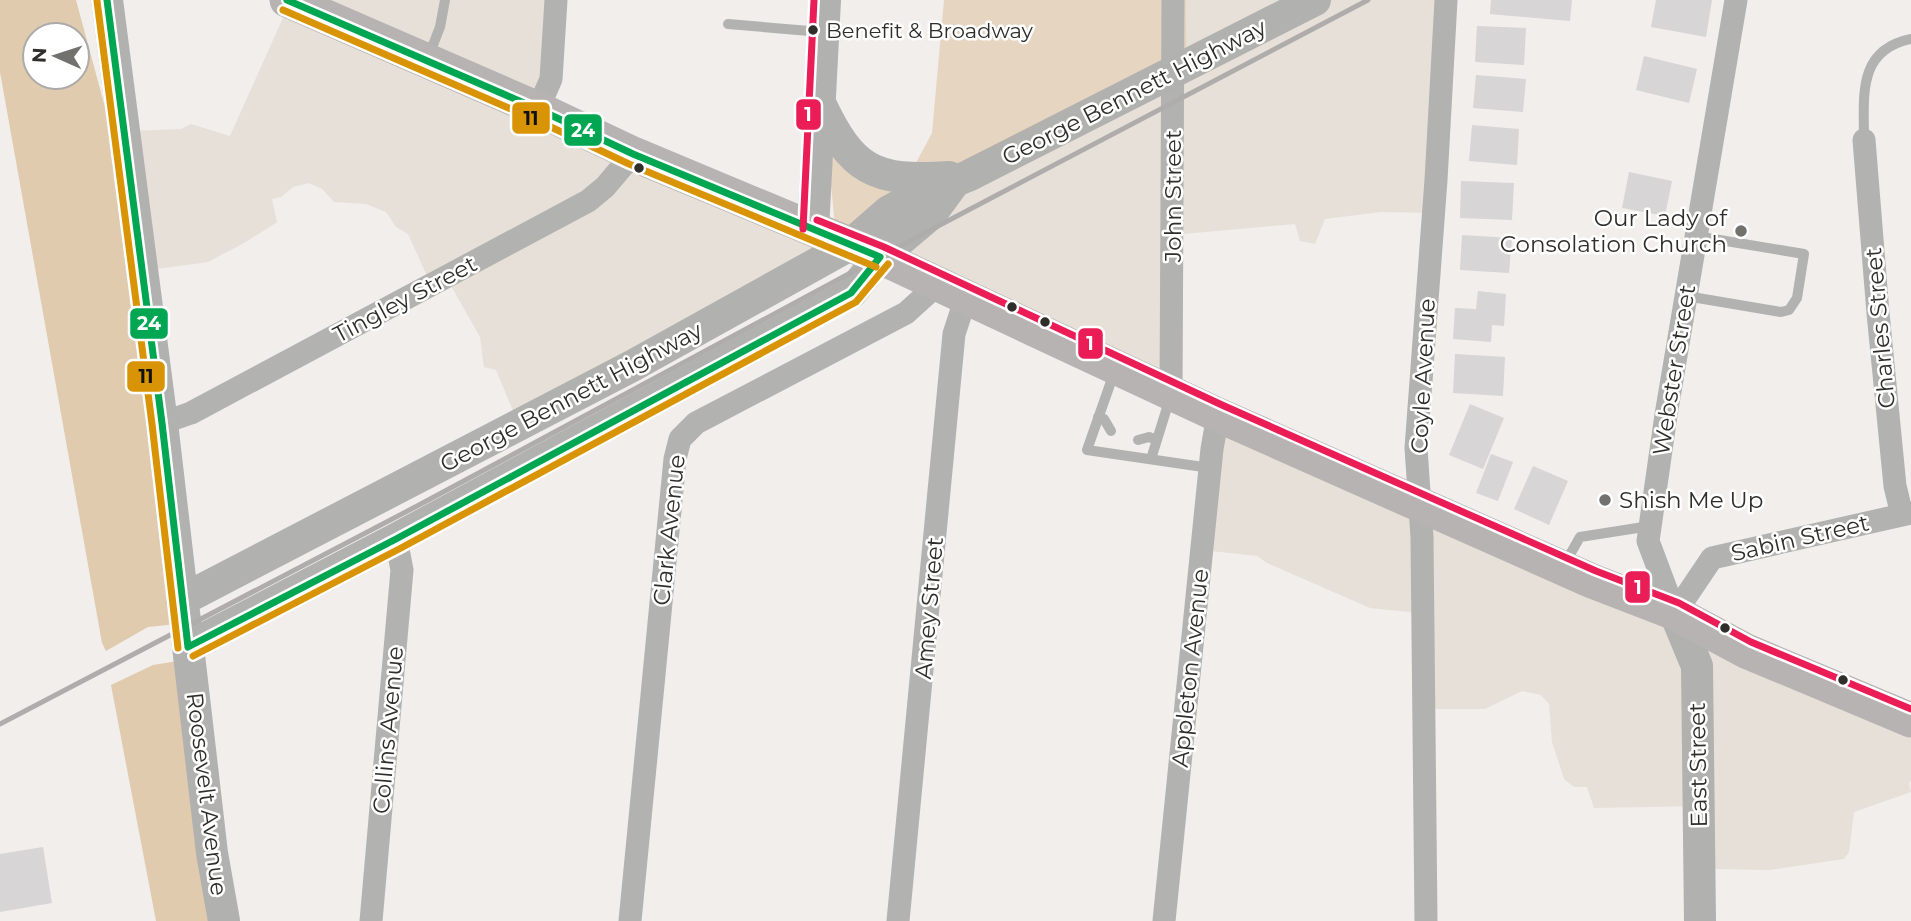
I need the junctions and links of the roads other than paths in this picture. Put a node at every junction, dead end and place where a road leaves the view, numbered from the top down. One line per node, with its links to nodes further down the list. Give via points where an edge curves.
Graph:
1 (107, 0): 30 (street, Roosevelt Avenue)
2 (287, 0): 13 (main road)
3 (445, 0): 13 (lane)
4 (556, 0): 16 (street, via 551,79)
5 (825, 0): 11 (street)
6 (1173, 0): 14 (street, John Street)
7 (1315, 0): 14 (street, George Bennett Highway)
8 (1446, 0): 36 (street, Coyle Avenue, via 1416,448)
9 (1736, 0): 21 (street, Webster Street)
10 (727, 24): 11 (lane)
11 (823, 32): 15 (street)
12 (1911, 39): 17 (lane, via 1875,57 1866,82)
13 (427, 61): 16 (main road)
14 (1174, 72): 19 (street, George Bennett Highway); 26 (street, John Street)
15 (819, 101): 19 (street, via 835,135 863,165 887,176); 20 (street)
16 (538, 109): 18 (main road)
17 (1864, 140): 37 (street, Charles Street, via 1894,472)
18 (633, 154): 20 (main road); 30 (street, Tingley Street, via 588,201 191,413)
19 (960, 180): 22 (street, George Bennett Highway, via 931,214)
20 (813, 230): 22 (main road)
21 (1696, 236): 24 (street, Webster Street); 24 (lane, via 1804,254 1797,298 1789,310 1781,312)
22 (865, 251): 23 (main road); 39 (street, George Bennett Highway, via 851,293); 41 (street, George Bennett Highway, via 632,366)
23 (951, 291): 25 (main road); 47 (street, Clark Avenue, via 696,423 680,439); 48 (street, Amey Street, via 954,334)
24 (1686, 296): 38 (street, Webster Street)
25 (1116, 367): 26 (main road); 29 (lane)
26 (1171, 393): 27 (main road); 33 (lane)
27 (1218, 415): 35 (street, Appleton Avenue); 36 (main road)
28 (1117, 417): 29 (lane)
29 (1101, 418): 32 (lane); 34 (lane, via 1087,450)
30 (162, 422): 41 (street, Roosevelt Avenue)
31 (1143, 426): 33 (lane)
32 (1111, 430)
33 (1148, 439): 34 (lane)
34 (1151, 459): 35 (lane)
35 (1210, 468): 49 (street, Appleton Avenue)
36 (1421, 504): 40 (main road); 50 (street, Coyle Avenue)
37 (1906, 514): 42 (street, Sabin Street, via 1712,558)
38 (1650, 526): 40 (lane, via 1580,537); 42 (street, Webster Street, via 1648,541)
39 (396, 539): 43 (street, George Bennett Highway); 46 (street, Collins Avenue, via 402,570)
40 (1562, 567): 42 (main road)
41 (182, 600): 43 (street, Roosevelt Avenue)
42 (1675, 613): 44 (main road, via 1746,651); 51 (street, East Street, via 1697,666)
43 (188, 647): 45 (street, Roosevelt Avenue)
44 (1911, 720)
45 (224, 921)
46 (371, 921)
47 (631, 921)
48 (898, 921)
49 (1164, 921)
50 (1426, 921)
51 (1700, 921)

